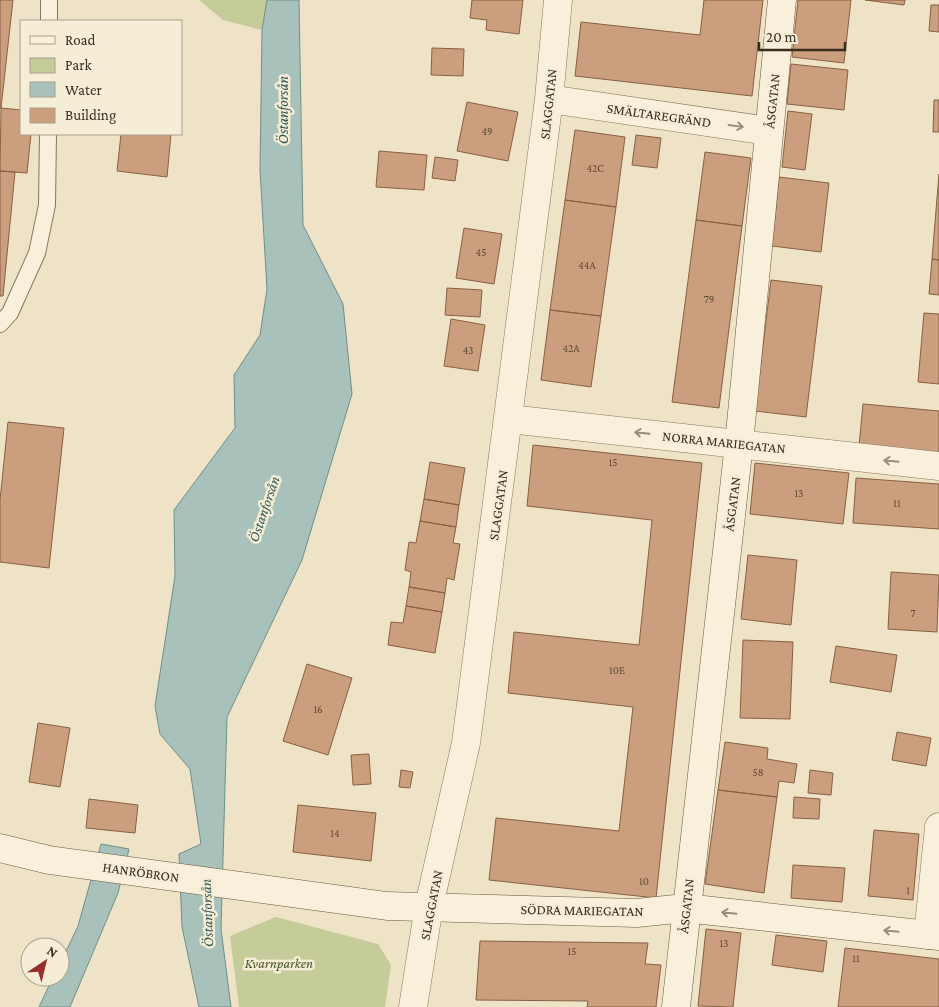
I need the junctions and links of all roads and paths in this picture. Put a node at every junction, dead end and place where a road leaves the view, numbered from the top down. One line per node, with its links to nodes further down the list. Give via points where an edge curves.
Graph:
1 (49, 0): 4 (lane)
2 (558, 0): 5 (street, SLAGGATAN)
3 (782, 0): 6 (street, ÅSGATAN)
4 (49, 20)
5 (549, 100): 6 (street, SMÄLTAREGRÄND, one-way to 6); 9 (street, SLAGGATAN)
6 (769, 131): 10 (street, ÅSGATAN)
7 (48, 135): 8 (lane, via 47,205 37,253 10,313)
8 (0, 324)
9 (509, 419): 10 (street, NORRA MARIEGATAN, one-way to 9); 15 (street, SLAGGATAN, via 466,743)
10 (739, 444): 11 (street, NORRA MARIEGATAN, one-way to 10); 16 (street, ÅSGATAN)
11 (939, 466)
12 (939, 827): 17 (street)
13 (0, 848): 14 (street, HANRÖBRON, via 49,860)
14 (225, 884): 15 (street, SÖDRA MARIEGATAN, via 387,906)
15 (429, 906): 16 (street, SÖDRA MARIEGATAN, via 648,912); 18 (street, SLAGGATAN)
16 (685, 908): 17 (street, SÖDRA MARIEGATAN, one-way to 16); 19 (street, ÅSGATAN)
17 (934, 935)
18 (412, 1007)
19 (676, 1007)

